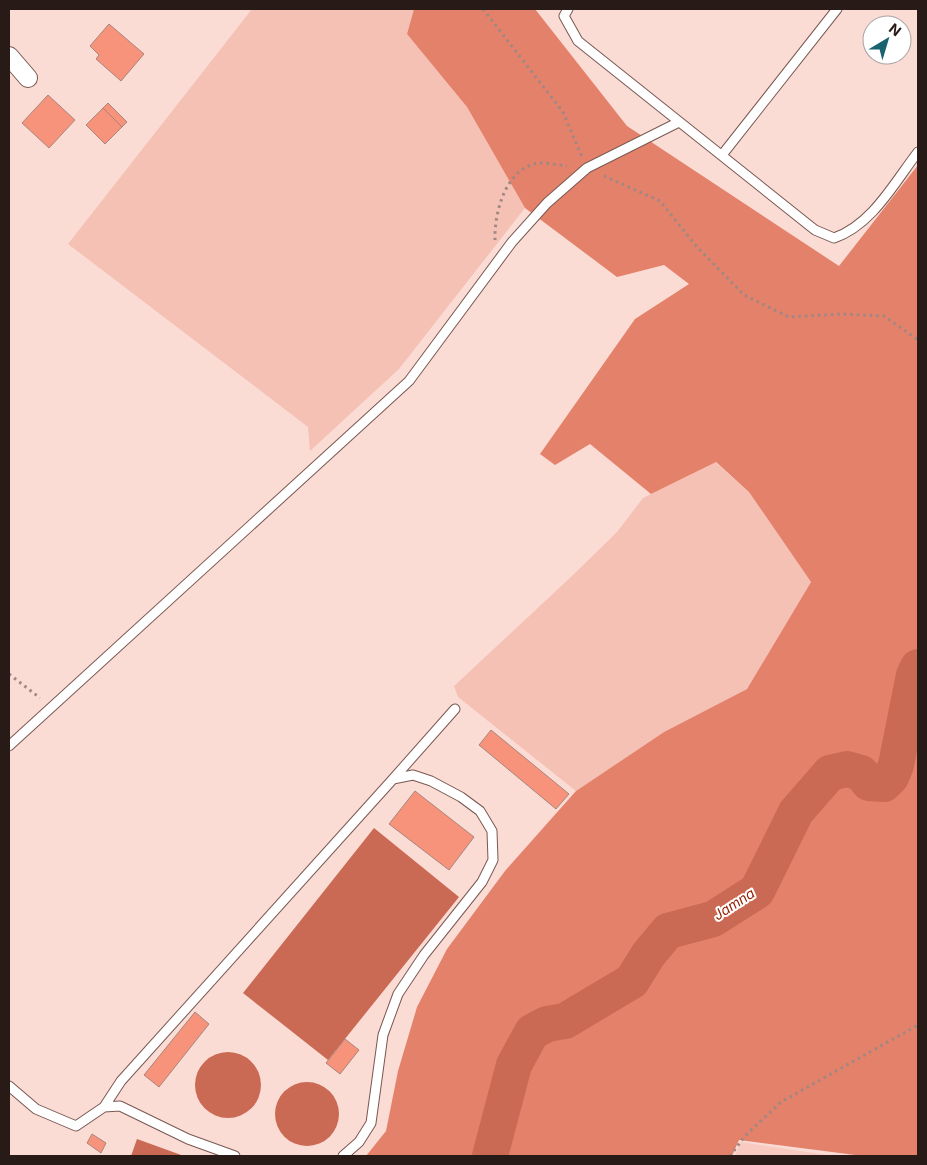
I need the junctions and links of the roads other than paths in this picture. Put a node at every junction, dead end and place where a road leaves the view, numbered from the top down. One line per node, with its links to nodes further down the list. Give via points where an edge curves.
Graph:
1 (568, 9): 5 (lane, via 564,16 578,41)
2 (837, 9): 7 (lane)
3 (9, 56): 4 (street)
4 (28, 78)
5 (679, 122): 7 (lane); 9 (lane, via 587,168 546,203 495,265 409,381)
6 (918, 152): 7 (lane, via 866,220 849,233 834,238 815,230)
7 (722, 156)
8 (455, 709): 10 (lane)
9 (9, 746)
10 (393, 780): 12 (lane, via 121,1081); 14 (lane, via 413,776 431,781 480,811 492,831 493,860 482,882 424,955 398,994 383,1035 371,1123 359,1142)
11 (9, 1086): 12 (lane, via 36,1109 76,1126)
12 (104, 1107): 13 (lane, via 120,1106 188,1139)
13 (234, 1156)
14 (343, 1156)

